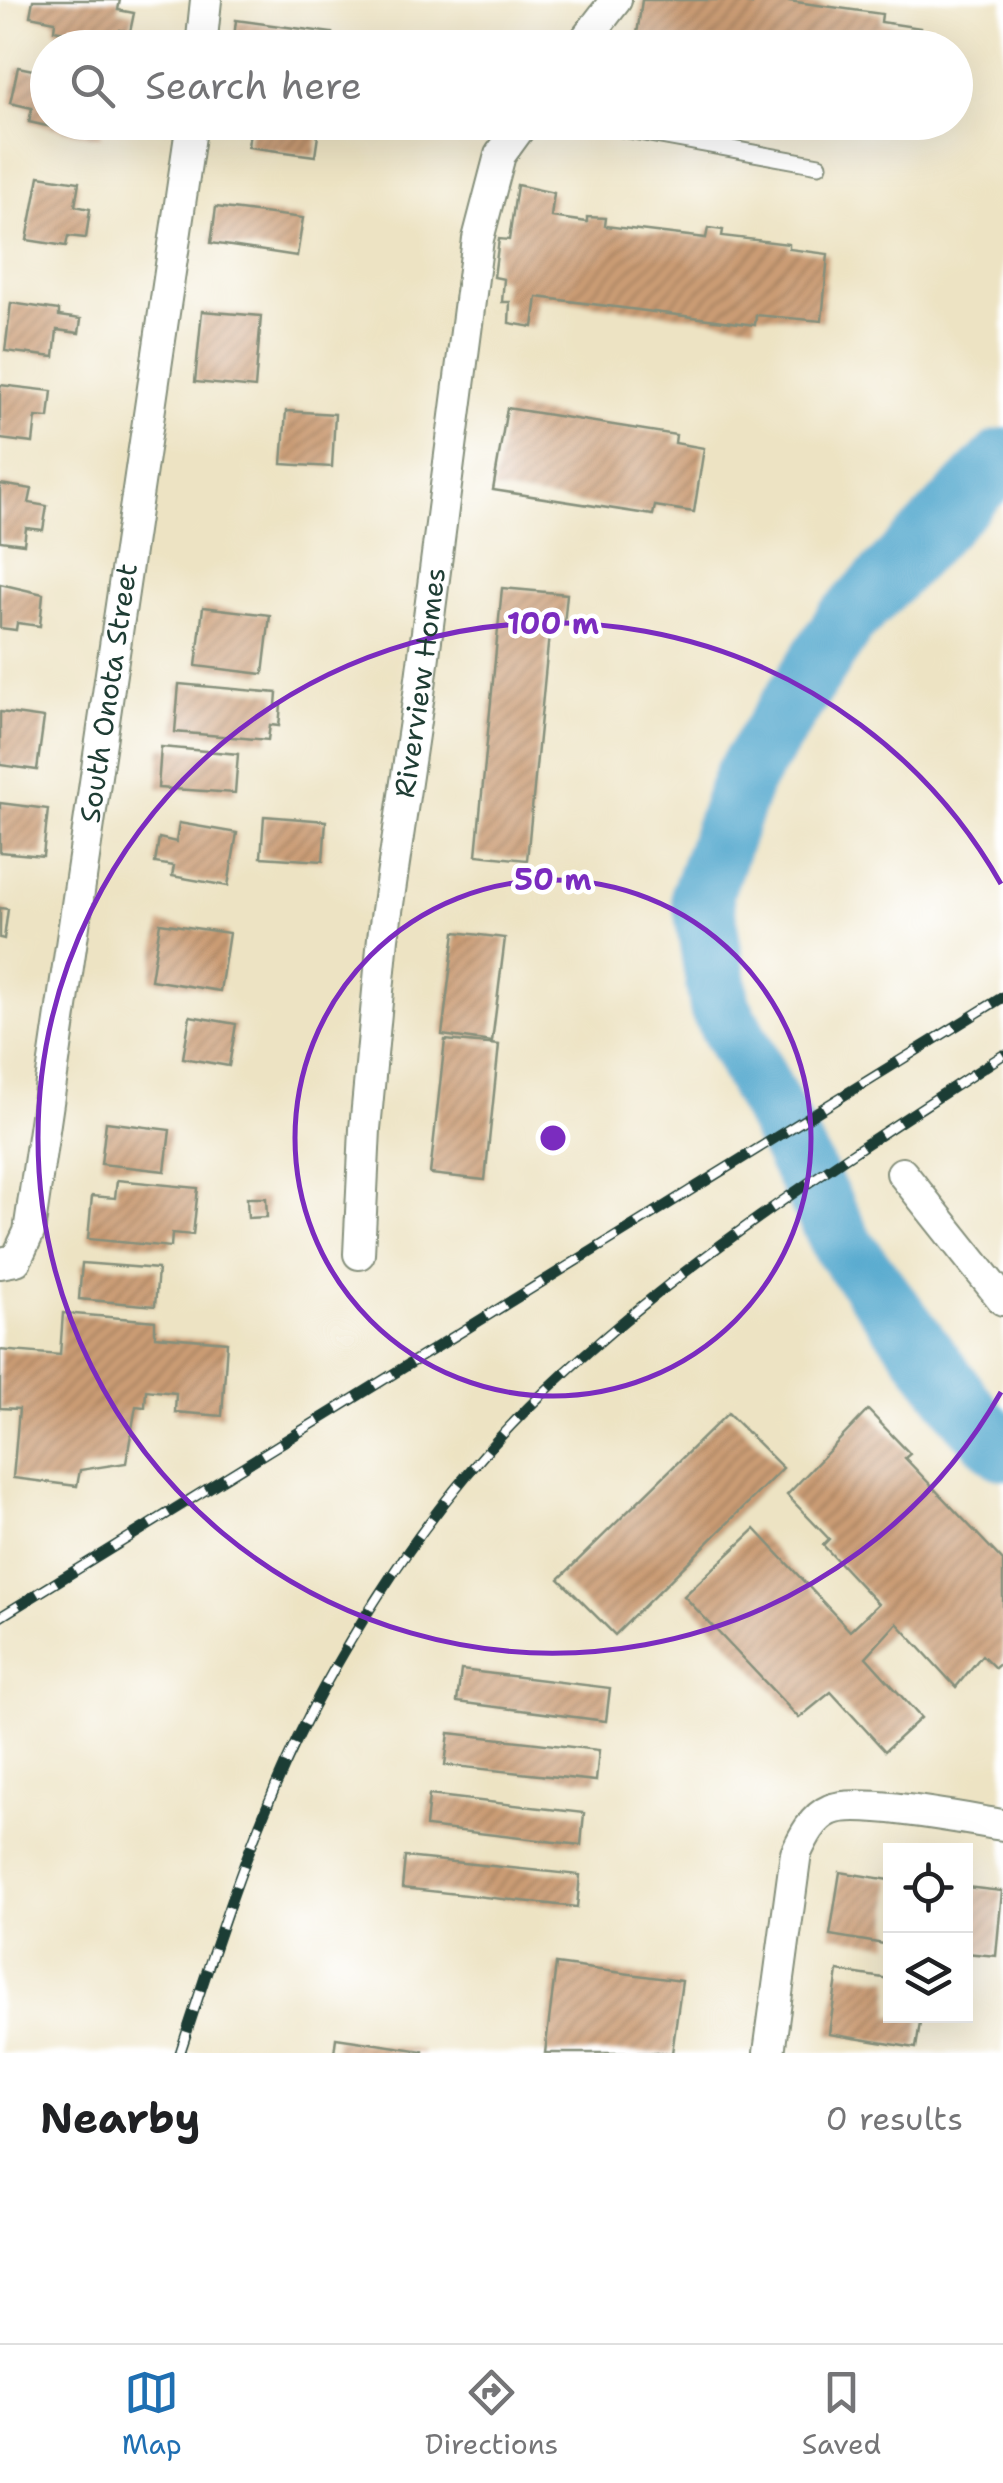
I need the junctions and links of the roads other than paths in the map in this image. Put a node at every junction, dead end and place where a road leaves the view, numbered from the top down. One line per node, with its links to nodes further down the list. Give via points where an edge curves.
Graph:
1 (206, 0): 3 (street)
2 (616, 0): 4 (street)
3 (203, 30)
4 (593, 30)
5 (189, 140): 11 (street, South Onota Street, via 30,1232)
6 (511, 140): 10 (street, Riverview Homes, via 500,155 478,240 383,938)
7 (681, 140): 8 (lane)
8 (820, 166)
9 (902, 1173): 12 (street)
10 (360, 1254)
11 (8, 1261)
12 (1003, 1300)
13 (1003, 1825): 14 (street, via 864,1807 830,1810 807,1830 796,1853)
14 (768, 2053)

